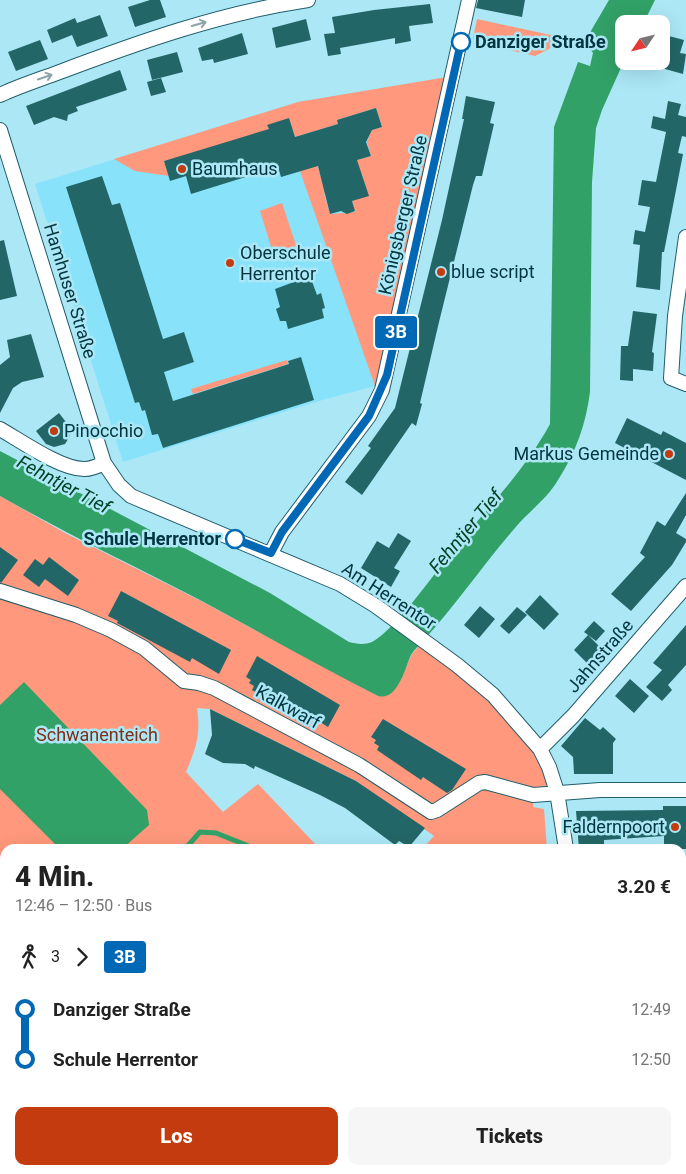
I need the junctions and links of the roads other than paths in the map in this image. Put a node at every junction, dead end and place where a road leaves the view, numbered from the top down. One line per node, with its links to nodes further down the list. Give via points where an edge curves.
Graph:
1 (308, 0): 3 (street, one-way to 1, via 164,34 240,12)
2 (469, 0): 9 (street, Königsberger Straße, via 382,390 369,416 282,532)
3 (0, 94)
4 (0, 130): 8 (street, Hamhuser Straße)
5 (686, 237): 6 (street, via 675,316 671,378)
6 (686, 384)
7 (0, 429): 8 (street, via 76,468 90,469)
8 (104, 463): 9 (street, Am Herrentor, via 131,496)
9 (271, 553): 12 (street, Am Herrentor, via 340,584 428,643 493,695)
10 (686, 586): 12 (street, Jahnstraße, via 573,716)
11 (0, 591): 14 (street, Kalkwarf, via 76,615 130,640 184,681 214,688 360,765 431,812 485,782 533,795)
12 (540, 749): 14 (street, Am Herrentor)
13 (686, 790): 14 (street)
14 (557, 792): 15 (street, Am Herrentor)
15 (565, 844)

